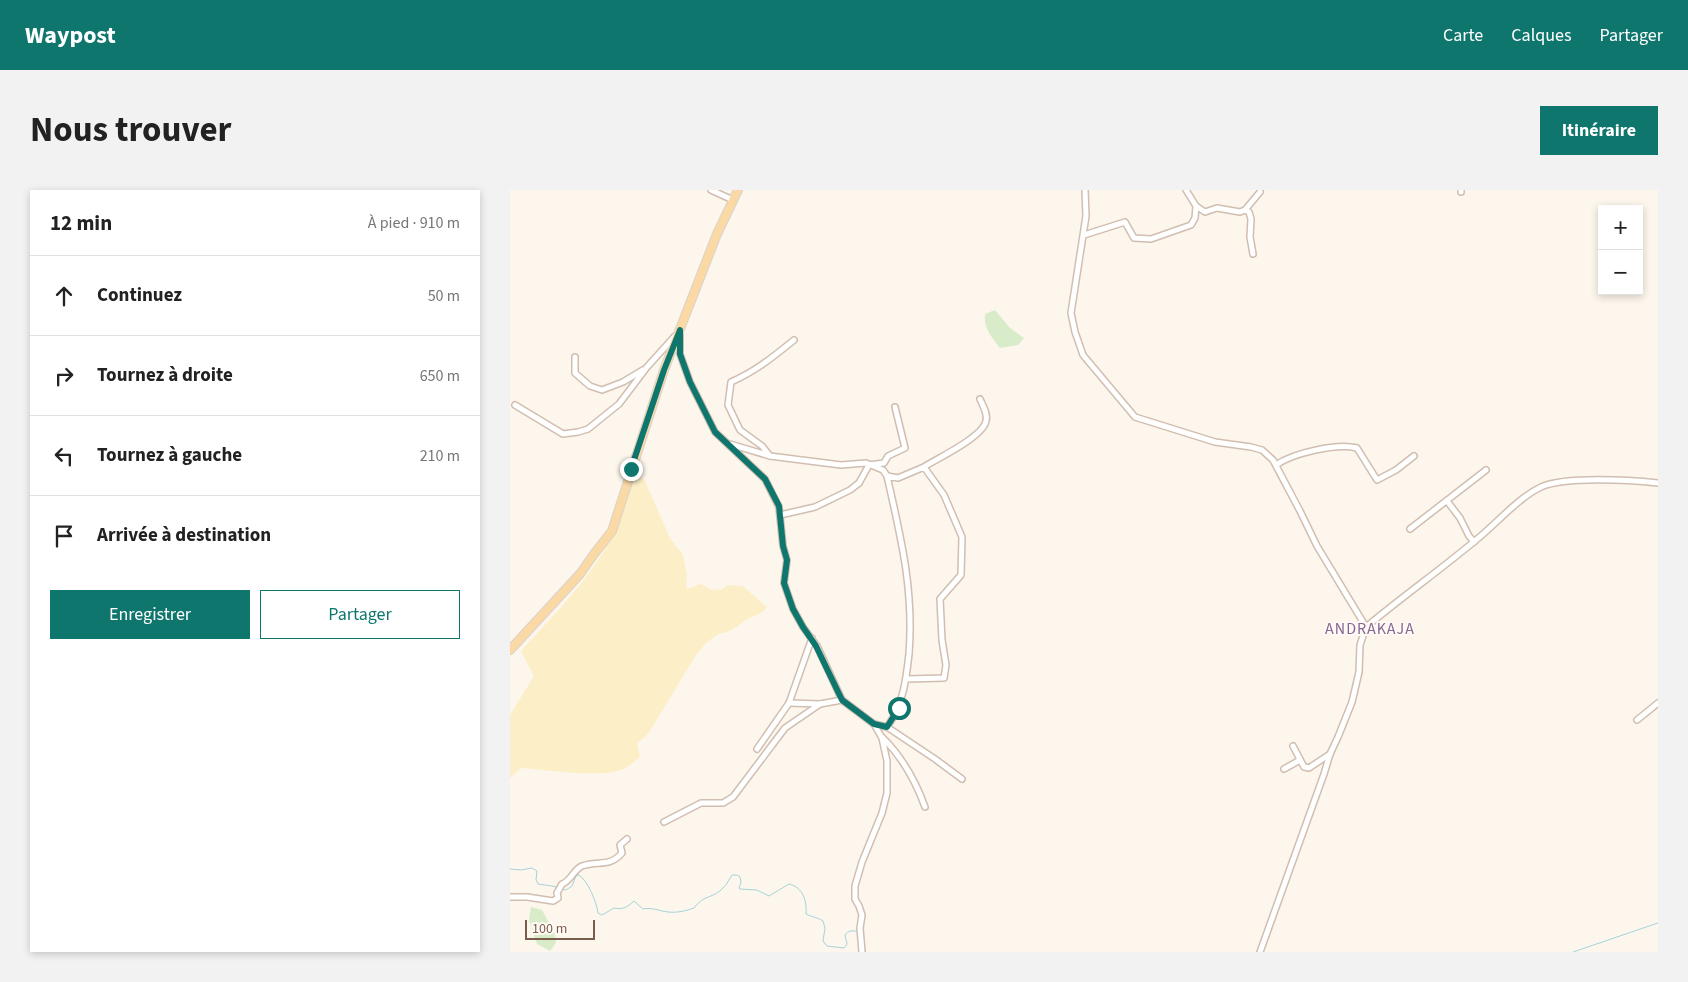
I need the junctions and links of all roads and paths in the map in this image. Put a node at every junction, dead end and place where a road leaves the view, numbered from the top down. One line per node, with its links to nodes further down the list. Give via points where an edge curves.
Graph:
1 (711, 190): 6 (street)
2 (738, 190): 6 (main road)
3 (1085, 190): 9 (street)
4 (1186, 190): 7 (street)
5 (1260, 192): 8 (street)
6 (733, 200): 11 (main road)
7 (1196, 206): 8 (street, via 1205,212 1217,208); 9 (street, via 1195,218 1190,225 1151,239 1134,238 1125,222)
8 (1245, 210): 10 (street, via 1251,219)
9 (1084, 235): 21 (street, via 1071,313 1075,332 1084,355 1135,417 1216,442 1262,450)
10 (1253, 254)
11 (680, 330): 14 (street); 18 (street, via 680,354 690,382 715,432); 33 (main road, via 612,531 580,574)
12 (794, 340): 19 (street, via 770,360 731,382 728,405 740,430)
13 (575, 357): 14 (street, via 575,373 590,386 602,390)
14 (647, 367): 16 (street, via 618,404 588,429 578,432 563,434)
15 (980, 399): 23 (street, via 986,414 982,429)
16 (515, 405)
17 (895, 408): 22 (street, via 905,448 888,456 884,463)
18 (727, 443): 19 (street); 28 (street, via 765,479 779,506)
19 (770, 456): 22 (street, via 841,465 866,463)
20 (1414, 456): 21 (street, via 1377,480 1357,448 1348,446 1316,450 1282,460)
21 (1276, 465): 31 (street, via 1317,546)
22 (870, 466): 25 (street, via 883,470); 28 (street, via 850,490 815,507)
23 (924, 466): 25 (street, via 898,478); 34 (street, via 944,495 962,537 961,575 940,599 946,665 944,678)
24 (1486, 470): 27 (street)
25 (887, 476): 34 (street, via 908,575 911,627)
26 (1658, 483): 30 (street, via 1563,481 1541,487 1521,500)
27 (1447, 501): 29 (street); 30 (street)
28 (780, 515): 32 (street, via 787,560 786,592)
29 (1410, 529)
30 (1474, 542): 31 (street)
31 (1366, 627): 45 (street, via 1360,645 1359,672 1352,702)
32 (812, 638): 35 (street); 36 (street)
33 (510, 650)
34 (907, 679): 41 (street, via 899,708)
35 (842, 700): 37 (street); 40 (street)
36 (789, 702): 37 (street); 44 (street)
37 (820, 704): 50 (street, via 785,728 733,797 723,803 701,803)
38 (1658, 704): 39 (street)
39 (1637, 720)
40 (874, 724): 41 (street); 42 (street)
41 (887, 727): 48 (street)
42 (882, 738): 49 (street, via 906,767); 53 (street, via 887,761 887,793 855,886 855,899 862,915)
43 (1293, 746): 46 (street)
44 (757, 749)
45 (1330, 754): 46 (street, via 1309,768 1304,767); 54 (street)
46 (1300, 760): 47 (street)
47 (1284, 769)
48 (962, 779)
49 (926, 806)
50 (664, 822)
51 (627, 839): 52 (street, via 620,845 622,853 616,860 584,865 578,869 562,884 558,898)
52 (510, 897)
53 (862, 952)
54 (1260, 952)

